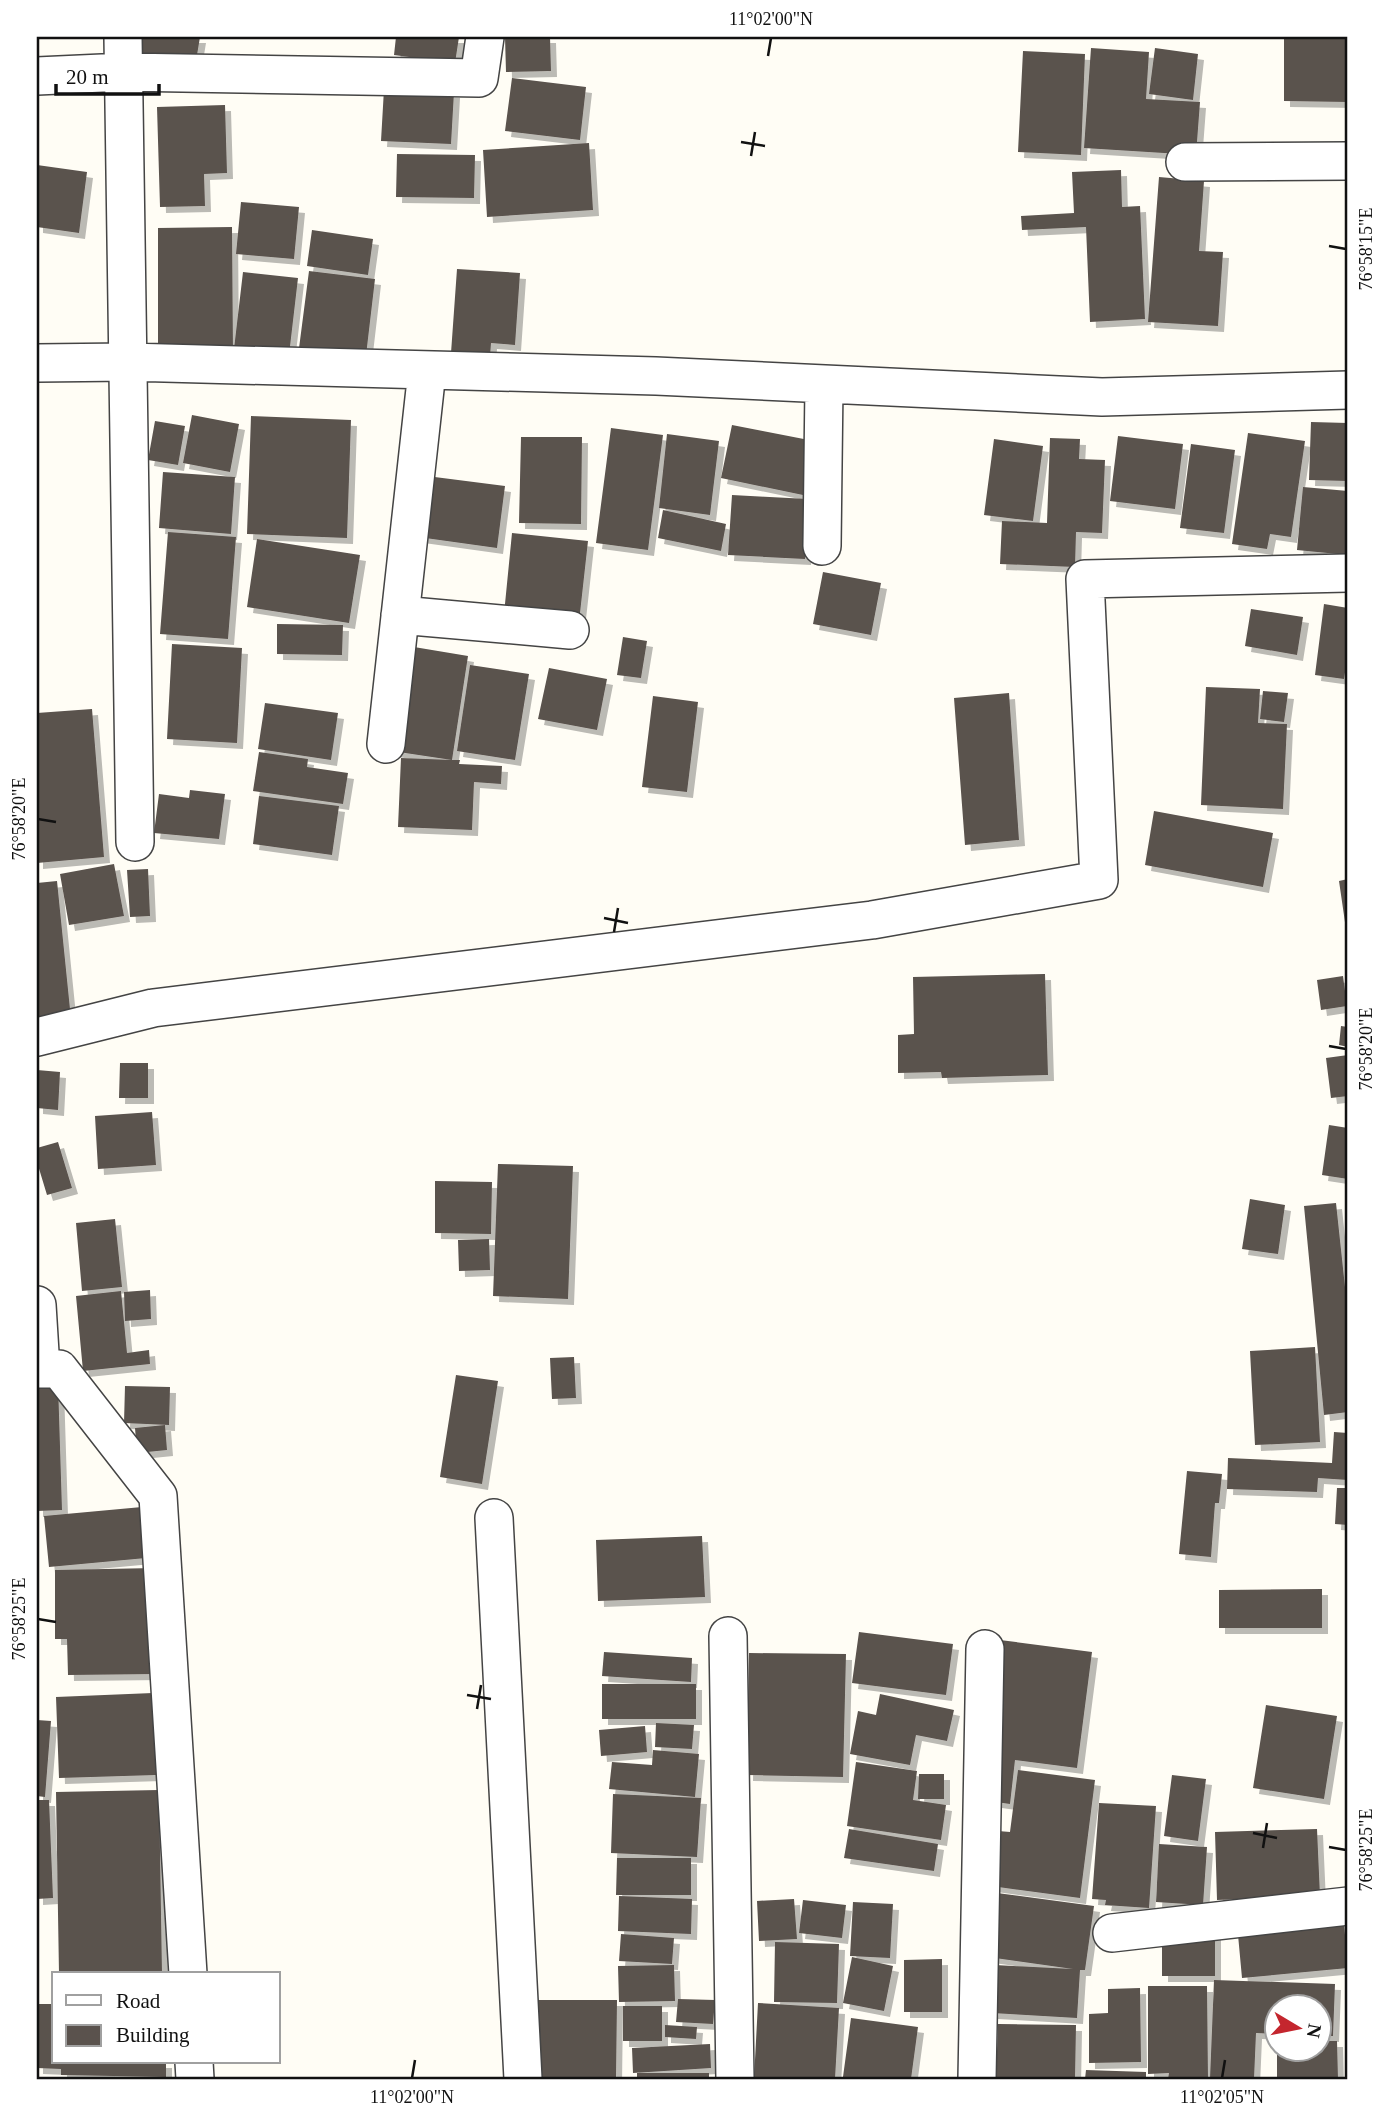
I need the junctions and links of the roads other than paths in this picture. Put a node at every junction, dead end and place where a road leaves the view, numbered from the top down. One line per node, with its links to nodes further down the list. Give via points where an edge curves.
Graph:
1 (485, 37): 2 (street, via 479,78)
2 (123, 54): 3 (street); 6 (street)
3 (37, 75)
4 (1185, 162): 5 (street)
5 (1348, 162)
6 (128, 362): 7 (street); 8 (street); 16 (street)
7 (37, 363)
8 (427, 370): 9 (street); 13 (street)
9 (824, 385): 10 (street, via 1102,397); 11 (street)
10 (1348, 390)
11 (822, 546)
12 (1348, 573): 17 (street, via 1085,579 1100,880 872,920 153,1008)
13 (400, 615): 14 (street); 15 (street)
14 (570, 630)
15 (386, 744)
16 (135, 842)
17 (37, 1037)
18 (37, 1305): 19 (street)
19 (39, 1369): 25 (street, via 59,1369 158,1496)
20 (494, 1518): 26 (street)
21 (728, 1636): 27 (street)
22 (985, 1649): 28 (street)
23 (1348, 1906): 24 (street)
24 (1112, 1933)
25 (188, 1972)
26 (523, 2079)
27 (735, 2079)
28 (977, 2079)

